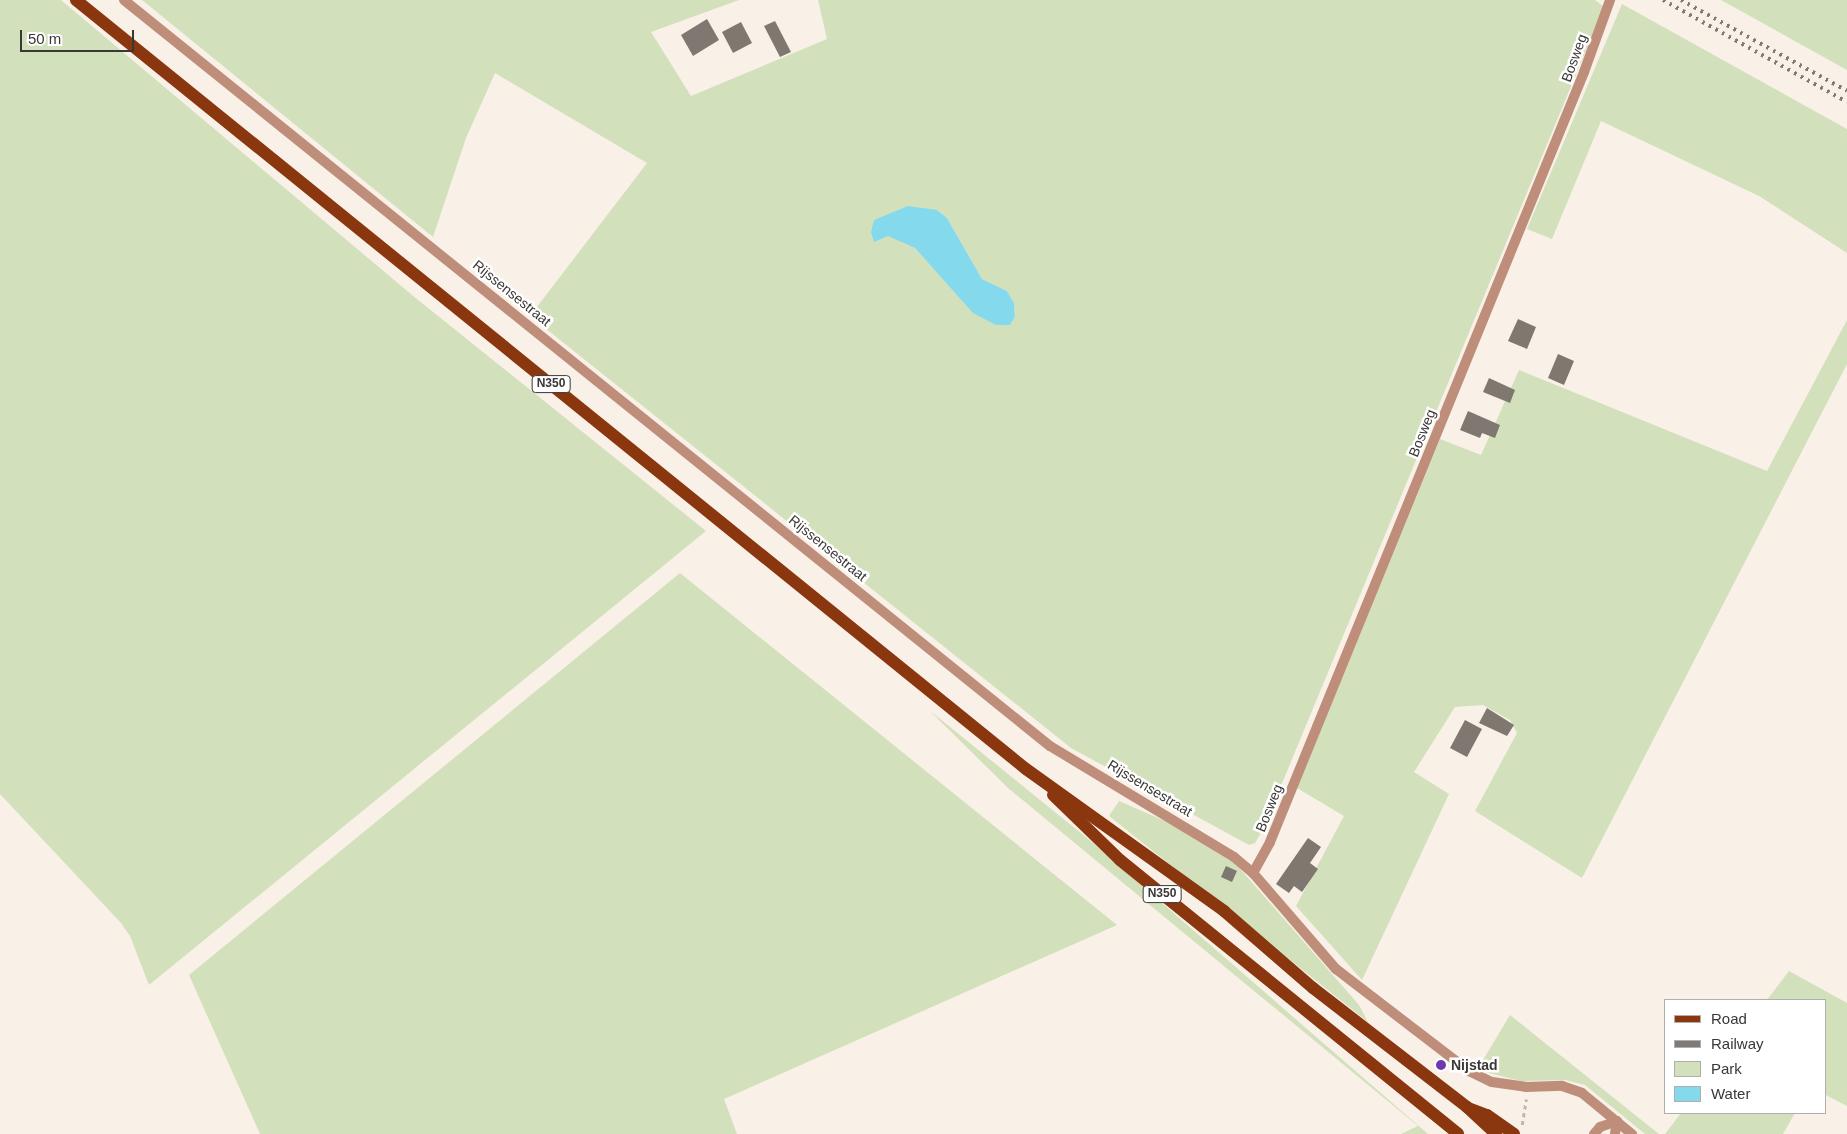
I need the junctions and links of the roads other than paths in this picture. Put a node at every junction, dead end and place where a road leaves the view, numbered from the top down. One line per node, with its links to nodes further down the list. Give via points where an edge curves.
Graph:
1 (76, 0): 4 (main road, N350)
2 (124, 0): 5 (street, Rijssensestraat, via 1050,746 1226,852)
3 (1610, 0): 5 (street, Bosweg, via 1584,72 1274,832)
4 (1026, 769): 6 (main road, N350, via 1162,864 1266,946 1313,988); 8 (main road, N350, via 1120,860)
5 (1252, 873): 7 (street, Rijssensestraat, via 1336,969 1469,1071 1492,1082 1526,1087 1562,1086 1582,1093)
6 (1467, 1107): 9 (main road, N350); 11 (main road, N350)
7 (1617, 1121): 12 (street, via 1600,1127); 13 (street); 14 (street, Rijssensestraat)
8 (1449, 1129): 10 (main road, N350)
9 (1516, 1132)
10 (1458, 1134)
11 (1496, 1134)
12 (1594, 1134)
13 (1615, 1134)
14 (1632, 1134)

